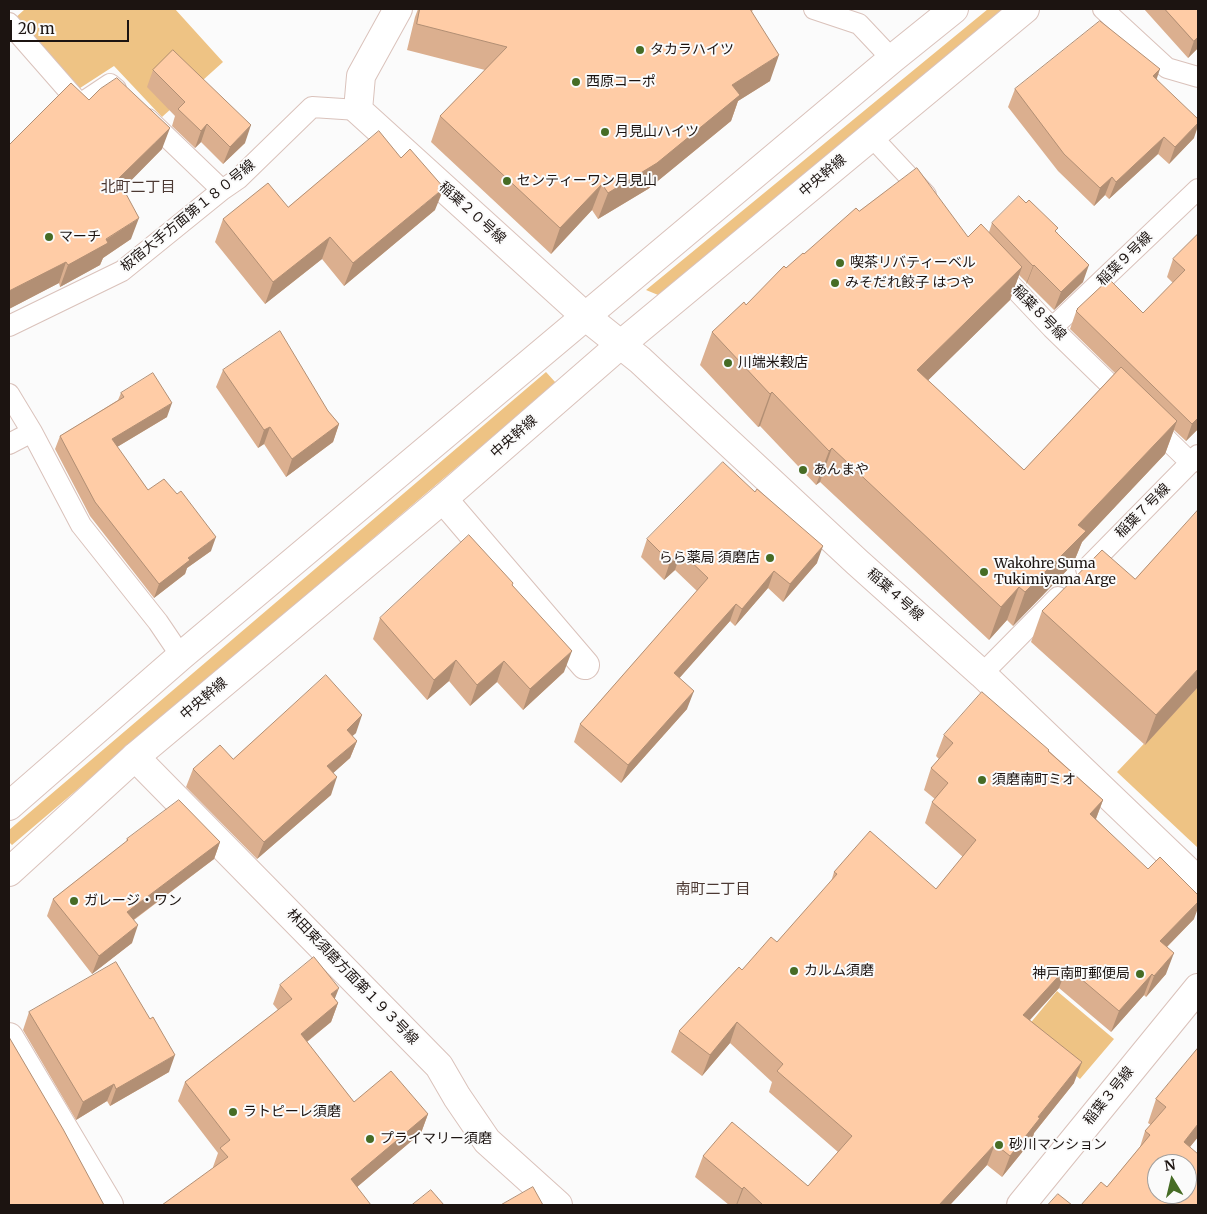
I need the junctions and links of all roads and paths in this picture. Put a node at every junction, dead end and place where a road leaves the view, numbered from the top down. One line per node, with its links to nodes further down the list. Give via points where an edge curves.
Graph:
1 (398, 9): 9 (street, via 361,76)
2 (814, 9): 7 (lane, via 859,24)
3 (954, 9): 7 (street)
4 (1025, 9): 10 (street, 中央幹線)
5 (1103, 9): 8 (lane, via 1167,68)
6 (9, 23): 12 (lane, via 80,104 110,84)
7 (892, 59): 15 (street)
8 (1198, 77)
9 (358, 110): 12 (lane, 板宿大手方面第１８０号線, via 312,107 238,179); 15 (street, 稲葉２０号線)
10 (871, 136): 13 (lane); 18 (street, 中央幹線)
11 (1198, 189): 17 (lane, 稲葉９号線)
12 (222, 190): 16 (lane, 板宿大手方面第１８０号線, via 122,271)
13 (938, 207)
14 (985, 257): 17 (lane, 稲葉８号線)
15 (585, 316): 18 (street, 稲葉４号線); 24 (street)
16 (9, 326)
17 (1052, 328): 22 (lane, 稲葉８号線)
18 (620, 345): 23 (street, 中央幹線); 26 (street, 稲葉４号線)
19 (9, 394): 20 (lane)
20 (32, 432): 21 (lane); 24 (lane, via 81,525 158,622)
21 (9, 444)
22 (1194, 459): 26 (lane, 稲葉７号線)
23 (443, 498): 25 (street); 27 (street, 中央幹線)
24 (180, 656): 28 (street)
25 (584, 665)
26 (982, 674): 30 (street, 稲葉４号線)
27 (135, 756): 29 (street, 中央幹線); 34 (street, 林田東須磨方面第１９３号線, via 439,1066 487,1141)
28 (9, 806)
29 (9, 872)
30 (1198, 880)
31 (1198, 988): 35 (street, 稲葉３号線)
32 (9, 1037): 33 (street)
33 (109, 1205)
34 (558, 1205)
35 (1021, 1205)

